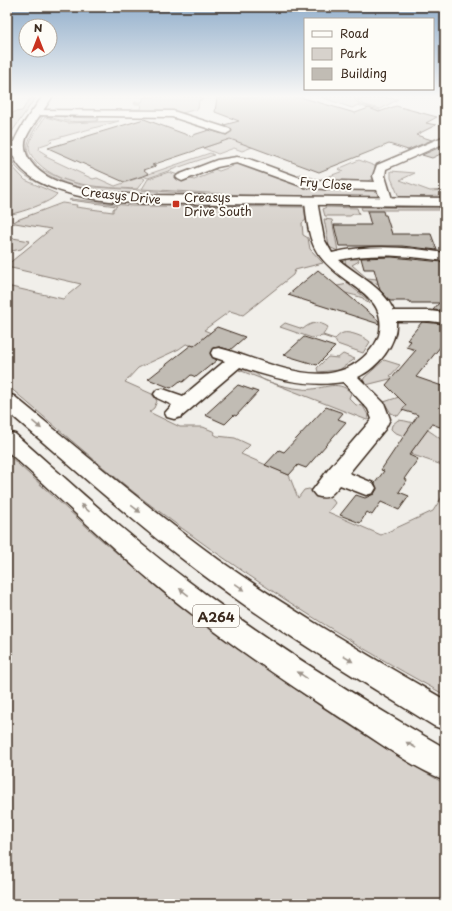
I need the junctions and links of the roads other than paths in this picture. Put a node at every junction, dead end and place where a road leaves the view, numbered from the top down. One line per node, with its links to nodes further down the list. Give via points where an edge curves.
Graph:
1 (20, 140): 5 (main road, Creasys Drive, via 19,154 35,174 59,186 90,194 144,199)
2 (444, 140): 4 (street, via 383,166 379,172)
3 (182, 177): 4 (street, Fry Close, via 235,159 304,183)
4 (381, 186): 6 (street)
5 (310, 201): 6 (main road, Creasys Drive); 9 (street, via 319,245)
6 (387, 202): 7 (main road, Creasys Drive)
7 (445, 202)
8 (445, 257): 9 (street, via 353,253)
9 (330, 258): 10 (street, via 378,299)
10 (388, 316): 11 (street); 14 (street, via 388,335 383,344 356,371)
11 (445, 318)
12 (219, 353): 13 (street)
13 (238, 360): 14 (street, via 277,374 321,378); 15 (street, via 179,409)
14 (346, 375): 18 (street, via 377,407 381,419 378,426)
15 (163, 394)
16 (7, 400): 21 (main road, A264, one-way to 21, via 117,494 211,567 316,640)
17 (7, 439): 22 (main road, A264, one-way to 17, via 343,704 232,628 142,558)
18 (336, 475): 19 (street); 20 (street)
19 (366, 488)
20 (323, 491)
21 (445, 716)
22 (445, 765)

